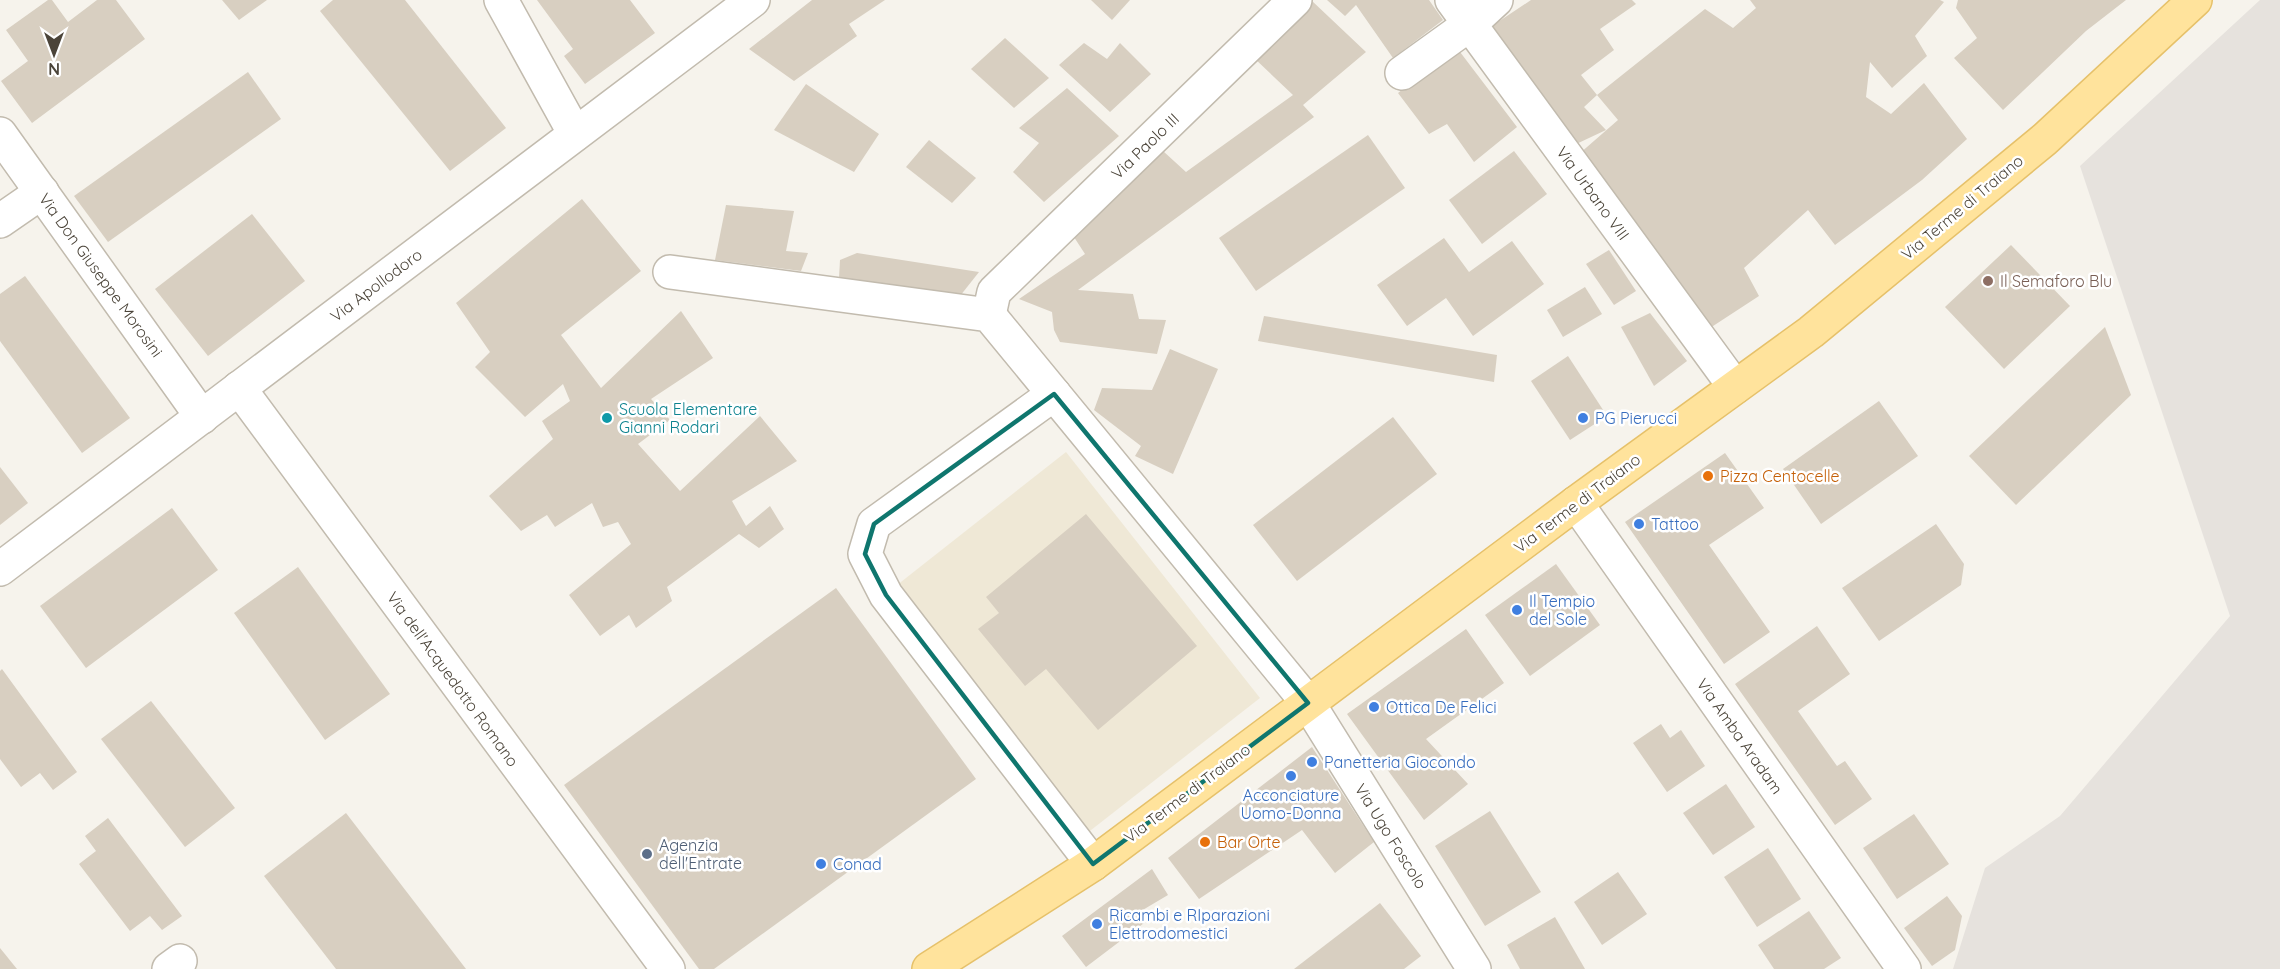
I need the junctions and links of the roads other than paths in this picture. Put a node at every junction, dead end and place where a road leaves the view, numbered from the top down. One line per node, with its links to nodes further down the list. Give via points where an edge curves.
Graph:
1 (501, 0): 9 (street)
2 (753, 0): 9 (street, Via Apollodoro)
3 (1295, 0): 13 (street, Via Paolo III)
4 (1496, 0): 6 (street)
5 (2195, 0): 14 (main road, Via Terme di Traiano, via 2045,139 1811,332)
6 (1461, 12): 7 (street); 14 (street, Via Urbano VIII)
7 (1402, 73)
8 (0, 134): 10 (street, Via Don Giuseppe Morosini)
9 (575, 134): 15 (street, Via Apollodoro)
10 (42, 192): 11 (street); 17 (street, Via Don Giuseppe Morosini)
11 (0, 221)
12 (670, 272): 13 (street)
13 (992, 303): 16 (street, Via Ugo Foscolo)
14 (1734, 387): 18 (main road, Via Terme di Traiano)
15 (239, 388): 17 (street, Via Apollodoro); 22 (street, Via dell'Acquedotto Romano)
16 (1054, 394): 20 (street, Via Ugo Foscolo); 21 (street, via 874,524 865,554 886,595)
17 (202, 417): 19 (street, Via Apollodoro)
18 (1576, 504): 20 (main road, Via Terme di Traiano); 25 (street, Via Amba Aradam)
19 (0, 569)
20 (1308, 703): 21 (main road, Via Terme di Traiano); 24 (street, Via Ugo Foscolo)
21 (1093, 864): 23 (main road, Via Terme di Traiano)
22 (668, 969)
23 (930, 969)
24 (1474, 969)
25 (1904, 969)

